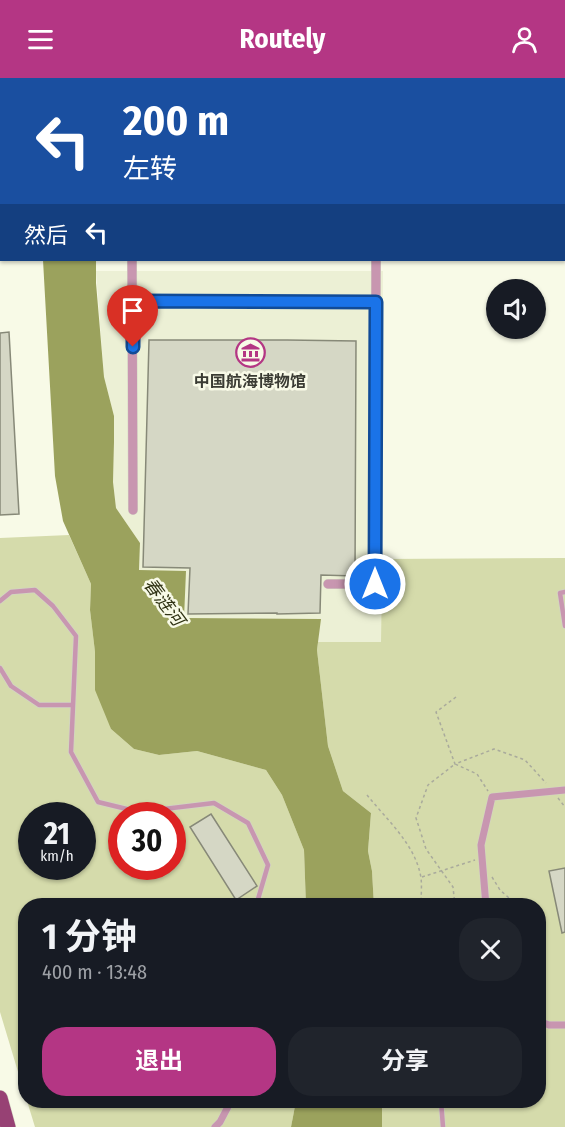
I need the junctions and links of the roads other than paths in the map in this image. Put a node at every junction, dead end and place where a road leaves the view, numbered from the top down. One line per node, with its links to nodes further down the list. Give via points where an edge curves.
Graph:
1 (132, 261): 3 (street)
2 (376, 261): 4 (street)
3 (133, 301): 4 (street); 5 (street)
4 (376, 302): 6 (street, via 375,584)
5 (133, 510)
6 (328, 584)
7 (565, 592): 9 (lane, via 560,593)
8 (0, 601): 11 (lane, via 11,592 35,590 76,636)
9 (565, 626)
10 (0, 668): 11 (lane, via 11,686 39,705)
11 (72, 705): 13 (lane, via 71,752 98,802 139,812 214,803 248,823 268,864)
12 (565, 790): 14 (street, via 492,797 481,845)
13 (258, 898)
14 (485, 898)
15 (546, 1024): 16 (street)
16 (565, 1025)
17 (0, 1098): 20 (main road)
18 (227, 1108): 21 (street)
19 (441, 1108): 22 (lane)
20 (9, 1127)
21 (215, 1127)
22 (442, 1127)

